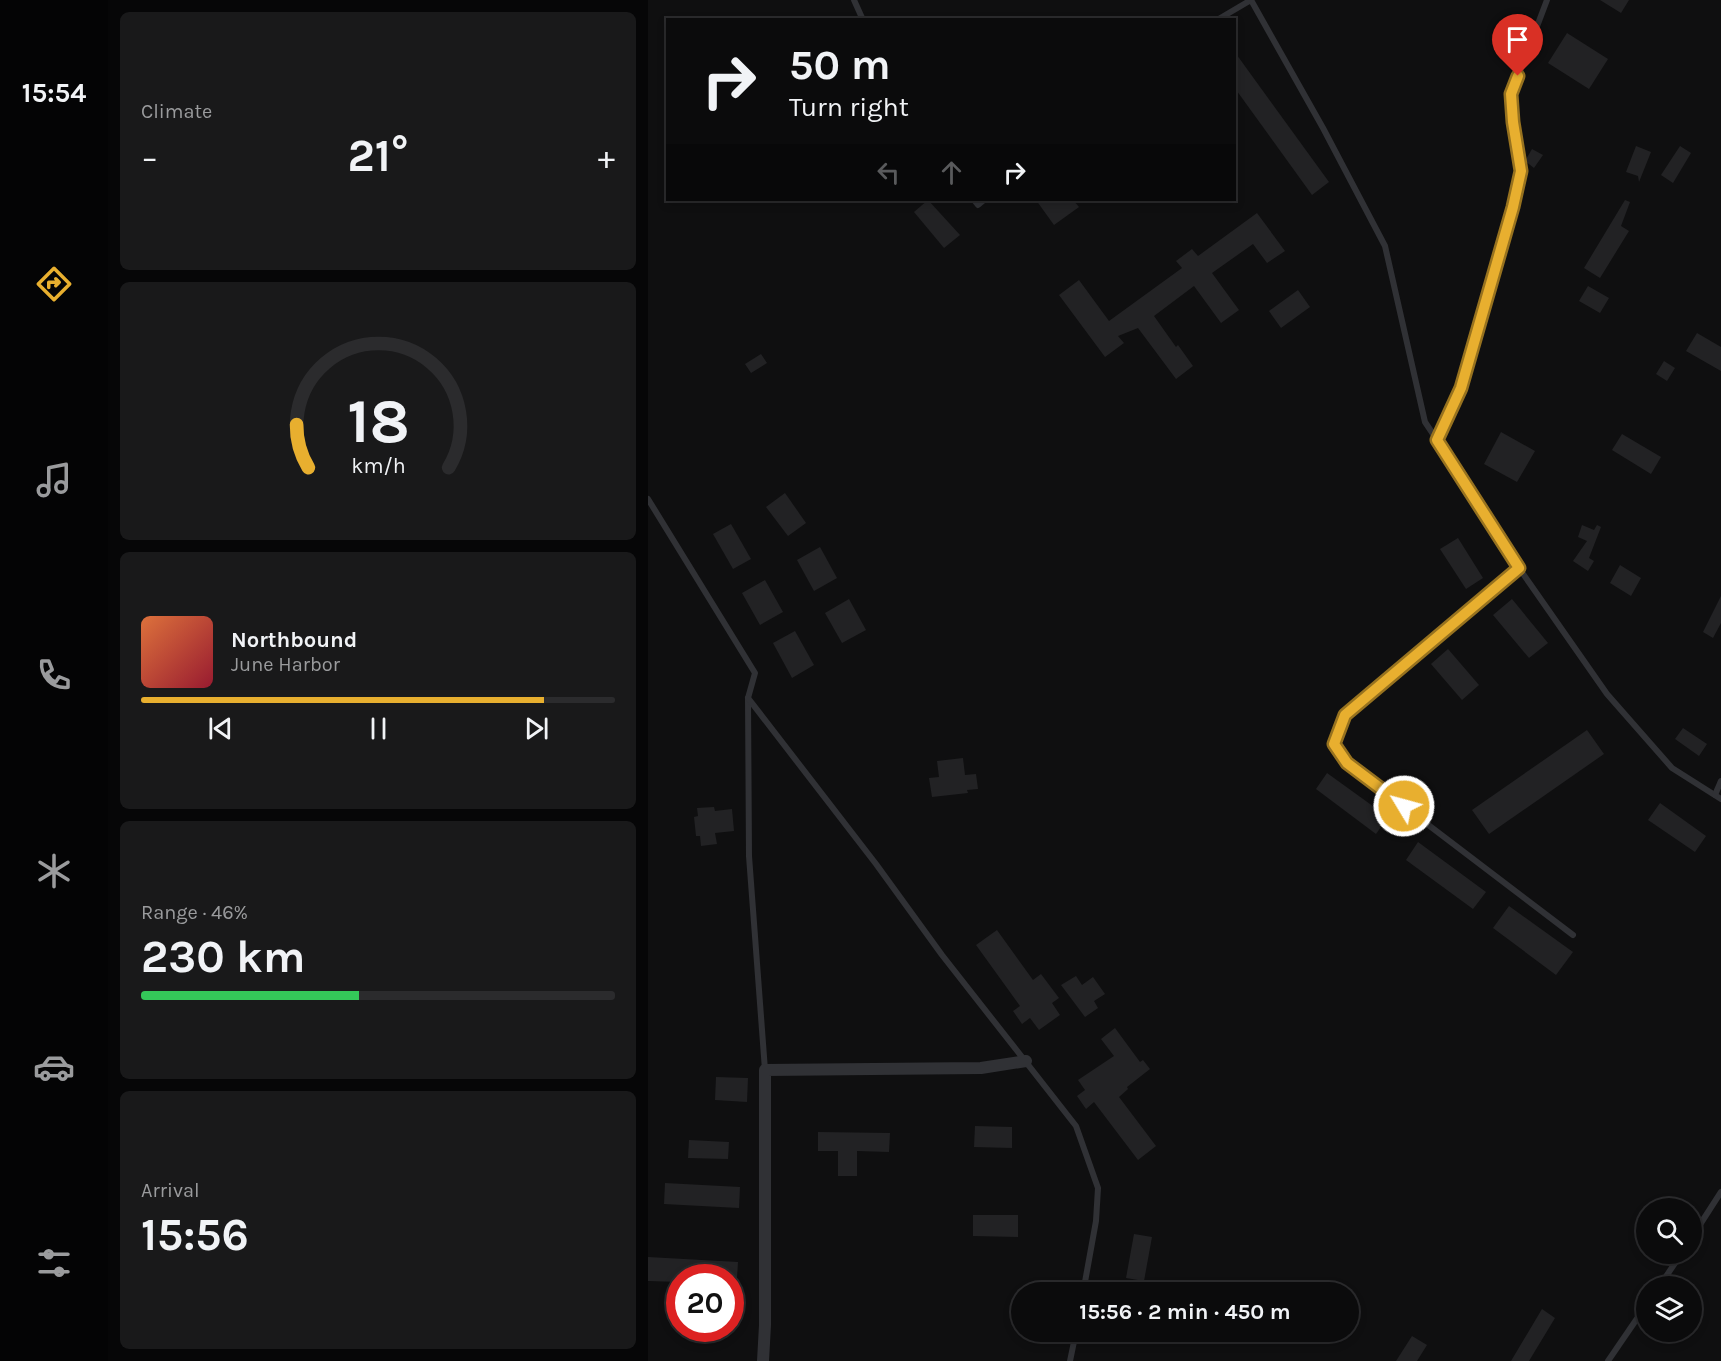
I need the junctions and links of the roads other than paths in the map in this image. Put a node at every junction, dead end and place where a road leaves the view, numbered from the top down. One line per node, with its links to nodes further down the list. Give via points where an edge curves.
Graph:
1 (854, 0): 3 (lane)
2 (1546, 0): 5 (lane, via 1511,94 1521,171 1513,207 1461,388)
3 (862, 18)
4 (1220, 18): 5 (lane, via 1251,0 1379,236 1425,422)
5 (1437, 440): 7 (lane)
6 (648, 499): 8 (lane, via 755,673)
7 (1519, 568): 10 (lane, via 1607,694 1672,768); 11 (lane, via 1345,715 1334,744 1347,763)
8 (748, 698): 12 (lane); 13 (lane, via 749,856)
9 (1721, 781): 10 (lane)
10 (1718, 797)
11 (1573, 935)
12 (1026, 1061): 13 (street, via 981,1068); 16 (lane, via 1076,1126 1098,1188)
13 (765, 1070): 19 (street)
14 (1721, 1192): 15 (lane)
15 (1702, 1221)
16 (1085, 1282)
17 (1636, 1320): 21 (lane)
18 (1074, 1342): 20 (lane)
19 (763, 1361)
20 (1070, 1361)
21 (1608, 1361)

